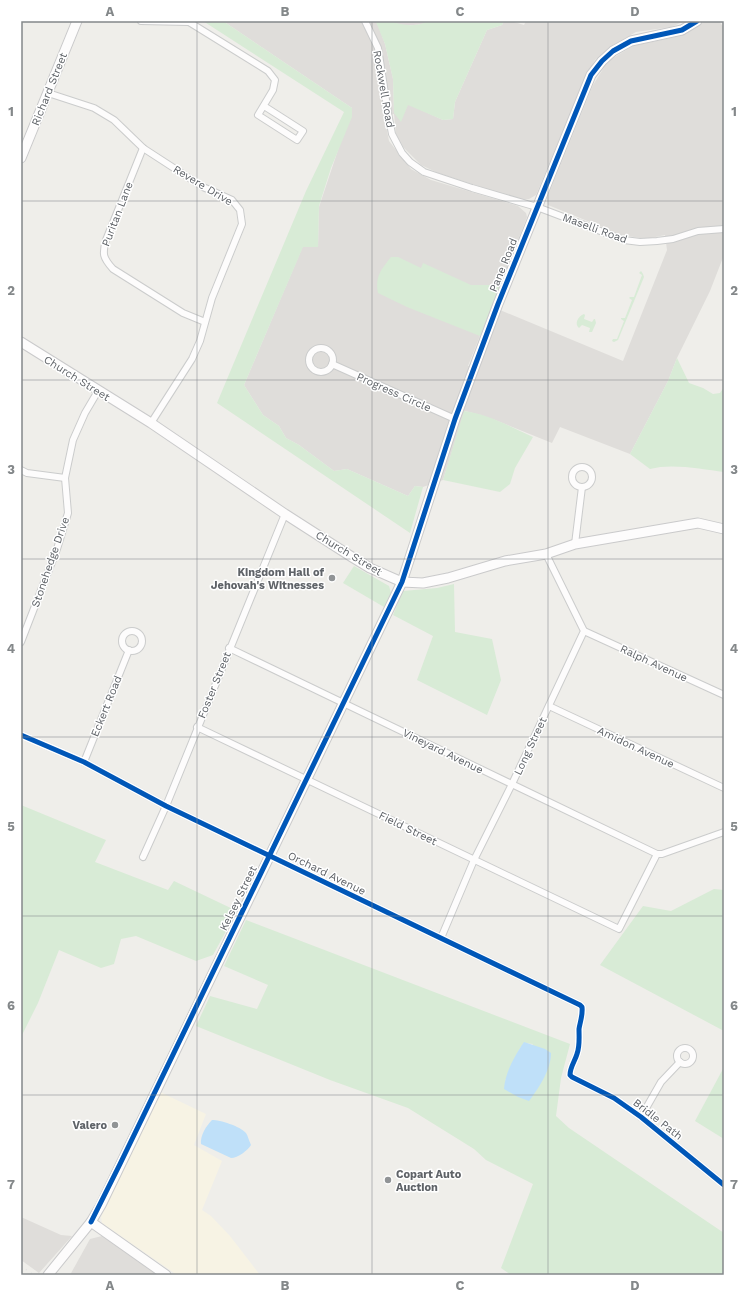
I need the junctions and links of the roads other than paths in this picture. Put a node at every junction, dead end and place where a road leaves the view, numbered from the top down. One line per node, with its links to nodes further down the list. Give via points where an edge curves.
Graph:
1 (77, 21): 5 (street, Richard Street)
2 (141, 21): 6 (street, via 189,22 268,71 275,80 273,90)
3 (365, 21): 9 (street, Rockwell Road, via 378,48 392,134 410,162 438,178)
4 (697, 21): 9 (street, Pane Road, via 682,30 631,41 602,61 591,75)
5 (48, 93): 7 (street, Revere Drive, via 94,108 114,120); 8 (street, Richard Street)
6 (264, 106): 6 (street, via 258,115 297,140 303,131)
7 (143, 148): 11 (street, Revere Drive, via 203,187 232,200 240,210 242,224); 11 (street, Puritan Lane, via 106,240 103,251 106,261 113,269 183,313)
8 (21, 158)
9 (537, 207): 10 (street, Maselli Road, via 632,242 673,239 698,231); 15 (street, Pane Road)
10 (724, 229)
11 (205, 322): 16 (street, Revere Drive, via 192,359)
12 (21, 342): 14 (street, Church Street)
13 (332, 364): 13 (street, via 332,353 326,348 315,348 309,356 310,366 316,371 328,370); 15 (street, Progress Circle)
14 (98, 391): 16 (street, Church Street); 18 (street, Stonehedge Drive, via 73,440)
15 (455, 419): 24 (street, Pane Road)
16 (151, 423): 20 (street, Church Street)
17 (21, 470): 18 (street)
18 (65, 478): 26 (street, Stonehedge Drive, via 68,513 58,549)
19 (582, 487): 22 (street)
20 (284, 514): 24 (street, Church Street, via 370,568); 27 (street, Foster Street)
21 (724, 529): 22 (street, Church Street, via 698,523)
22 (575, 544): 23 (street, Church Street)
23 (546, 554): 24 (street, Church Street, via 505,561 423,583); 25 (street)
24 (402, 582): 30 (street, Kelsey Street)
25 (584, 631): 29 (street, Ralph Avenue); 31 (street, Long Street)
26 (21, 642)
27 (229, 648): 30 (street, Vineyard Avenue); 32 (street, Foster Street)
28 (129, 650): 34 (street, Eckert Road)
29 (724, 695)
30 (345, 703): 35 (street, Kelsey Street); 36 (street, Vineyard Avenue)
31 (549, 706): 36 (street, Long Street); 37 (street, Amidon Avenue)
32 (197, 727): 35 (street, Field Street); 38 (street, Foster Street)
33 (21, 734): 34 (street, Orchard Avenue)
34 (84, 762): 38 (street, Orchard Avenue)
35 (307, 780): 41 (street, Kelsey Street); 43 (street, Field Street)
36 (512, 784): 40 (street, Vineyard Avenue); 43 (street, Long Street)
37 (724, 788)
38 (166, 806): 41 (street, Orchard Avenue); 42 (street, Foster Street)
39 (724, 832): 40 (street)
40 (657, 854): 43 (street, Field Street, via 619,929)
41 (269, 856): 44 (street, Orchard Avenue); 49 (street, Kelsey Street)
42 (143, 857)
43 (474, 860): 44 (street, Long Street)
44 (441, 938): 46 (street, Orchard Avenue, via 582,1007 578,1053 570,1072)
45 (680, 1062): 47 (street, via 661,1082)
46 (574, 1079): 47 (street, Bridle Path, via 614,1098)
47 (641, 1117): 48 (street, Bridle Path)
48 (724, 1185)
49 (91, 1222): 50 (street, Kelsey Street); 51 (street)
50 (49, 1274)
51 (166, 1275)

